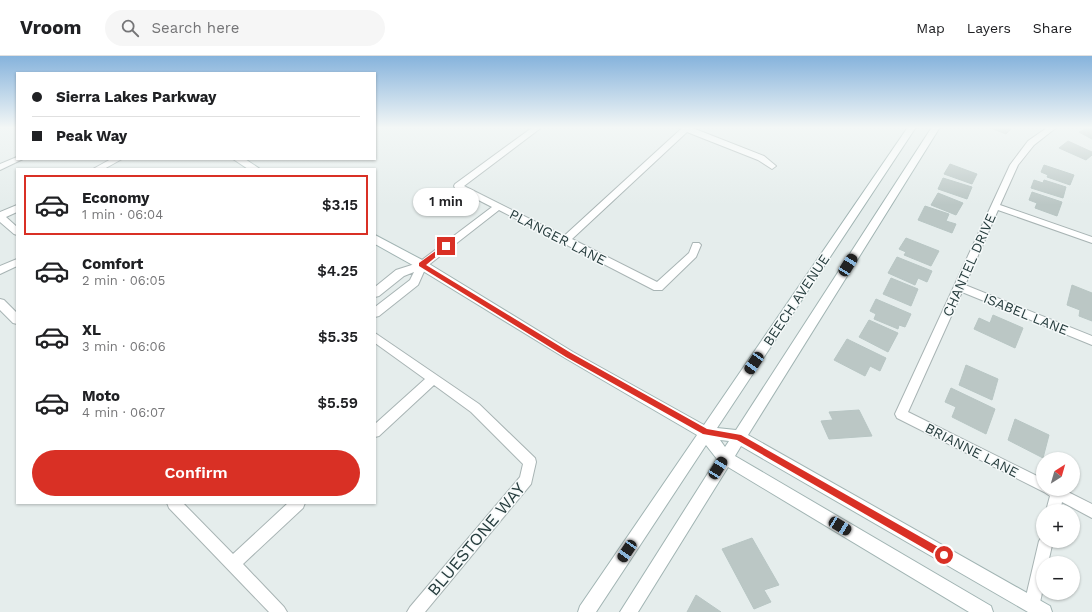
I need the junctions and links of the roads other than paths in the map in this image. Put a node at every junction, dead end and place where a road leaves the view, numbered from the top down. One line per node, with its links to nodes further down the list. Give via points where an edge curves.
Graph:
1 (503, 153): 15 (street, PLANGER LANE, via 458,186)
2 (657, 153): 20 (street)
3 (748, 153): 10 (street)
4 (895, 153): 36 (main road, BEECH AVENUE)
5 (920, 153): 37 (main road, BEECH AVENUE)
6 (1022, 153): 14 (street, CHANTEL DRIVE)
7 (17, 160): 11 (street)
8 (116, 160): 12 (street)
9 (240, 160): 13 (main road)
10 (772, 166)
11 (0, 167)
12 (99, 168)
13 (253, 168)
14 (995, 206): 21 (street); 26 (street, CHANTEL DRIVE)
15 (497, 207): 20 (street, PLANGER LANE); 24 (street)
16 (16, 211): 17 (street)
17 (0, 216): 18 (street)
18 (16, 231)
19 (376, 240): 24 (main road)
20 (564, 240): 22 (street, PLANGER LANE, via 658,287 692,255)
21 (1092, 240)
22 (696, 244)
23 (16, 262): 25 (street)
24 (422, 265): 27 (street, via 400,273); 29 (street, via 414,282); 36 (main road, via 569,355)
25 (0, 270)
26 (960, 287): 32 (street, ISABEL LANE); 34 (street, CHANTEL DRIVE)
27 (376, 292)
28 (0, 303): 30 (street)
29 (376, 312)
30 (16, 319)
31 (376, 338): 33 (street)
32 (1092, 341)
33 (434, 378): 35 (street); 48 (street, BLUESTONE WAY, via 474,408 530,462 526,480)
34 (901, 414): 39 (street, BRIANNE LANE)
35 (376, 431)
36 (705, 432): 37 (main road); 38 (main road); 49 (main road, BEECH AVENUE)
37 (739, 437): 38 (main road, BEECH AVENUE); 46 (main road)
38 (725, 458): 50 (main road, BEECH AVENUE); 51 (main road)
39 (1036, 482)
40 (1063, 496): 43 (street)
41 (175, 504): 45 (street)
42 (297, 504): 45 (street)
43 (1092, 511)
44 (1045, 548): 46 (street)
45 (232, 564): 47 (street)
46 (1038, 609)
47 (279, 612)
48 (415, 612)
49 (586, 612)
50 (628, 612)
51 (985, 612)

